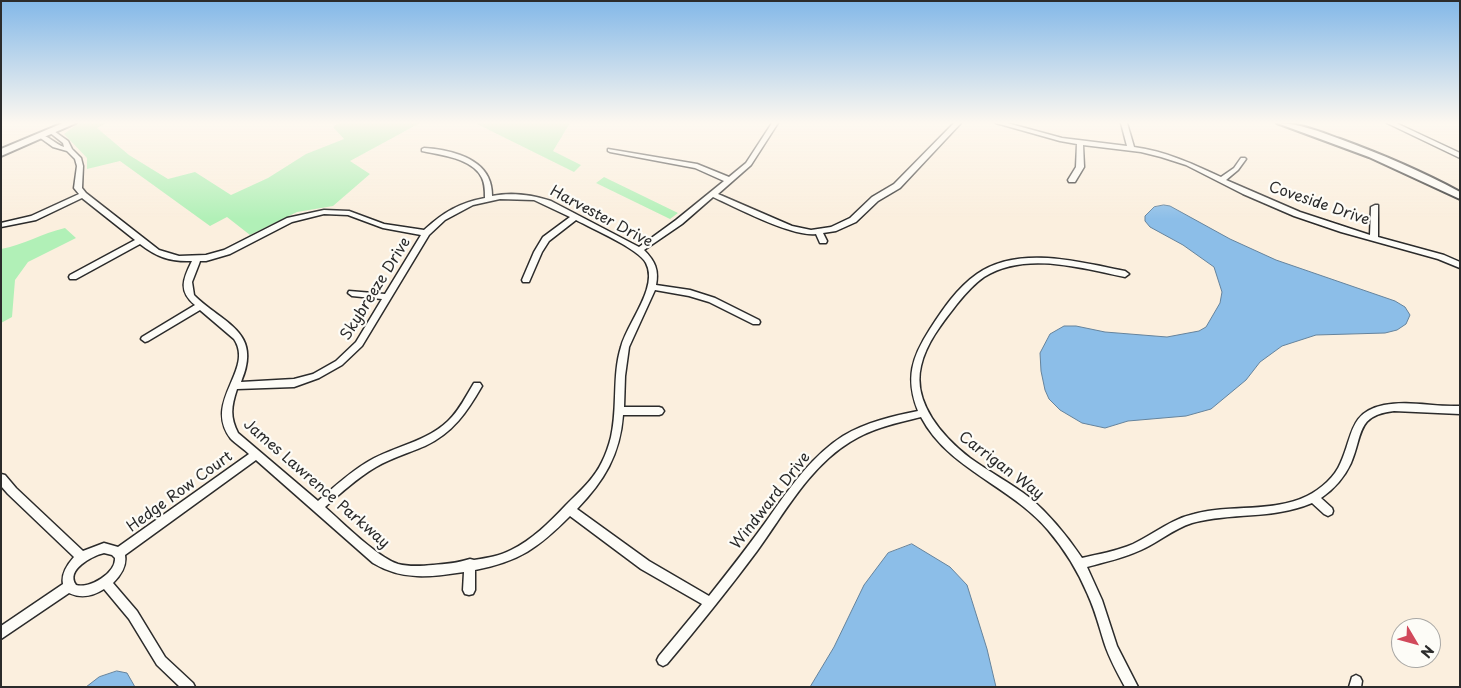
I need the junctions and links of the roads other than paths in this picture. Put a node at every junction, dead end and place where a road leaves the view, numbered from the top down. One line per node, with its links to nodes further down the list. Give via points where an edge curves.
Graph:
1 (74, 155): 14 (street, via 79,161 78,188)
2 (450, 155): 16 (street, via 480,170 486,177)
3 (638, 155): 10 (street, via 697,166)
4 (756, 155): 10 (street)
5 (927, 155): 20 (street, via 897,186 876,199 853,220)
6 (1080, 155): 11 (street, via 1080,166)
7 (1162, 155): 12 (street, Coveside Drive)
8 (1376, 155): 15 (street)
9 (1243, 159): 12 (street)
10 (729, 180): 13 (street)
11 (1072, 180)
12 (1221, 180): 22 (street, Coveside Drive, via 1297,214)
13 (712, 194): 20 (street, via 778,224); 25 (street)
14 (83, 195): 19 (street, via 33,218); 23 (street)
15 (1460, 196)
16 (489, 198): 18 (street, Harvester Drive, via 535,198); 21 (street, Harvester Drive, via 450,212)
17 (1375, 207): 22 (street)
18 (575, 217): 25 (street, Harvester Drive); 30 (street, via 542,244)
19 (1, 225)
20 (819, 232): 24 (street)
21 (426, 233): 26 (street, via 383,226 349,213 324,212 298,217 239,247); 33 (street, Skybreeze Drive)
22 (1374, 238): 27 (street, Coveside Drive)
23 (141, 240): 26 (street, via 163,255); 29 (street)
24 (823, 241)
25 (639, 250): 31 (street, Harvester Drive, via 654,268)
26 (197, 259): 34 (street, James Lawrence Parkway, via 187,285 190,296)
27 (1460, 265)
28 (1125, 274): 42 (street, Carrigan Way, via 1047,262 1014,263 984,274 968,286 919,356 917,393)
29 (73, 277)
30 (526, 280)
31 (653, 287): 35 (street, via 712,300); 40 (street, Harvester Drive, via 625,348)
32 (352, 293): 33 (street)
33 (388, 297): 37 (street, Skybreeze Drive, via 359,344 328,370 294,382)
34 (200, 306): 36 (street); 37 (street, James Lawrence Parkway, via 241,341 244,356)
35 (756, 322)
36 (145, 339)
37 (234, 386): 43 (street, James Lawrence Parkway, via 227,405 227,421 235,436)
38 (477, 386): 46 (street, via 458,417 443,431 375,463)
39 (1460, 410): 45 (street, via 1398,408 1377,410 1368,415 1355,432 1343,470 1330,486)
40 (620, 412): 41 (street); 47 (street, Harvester Drive, via 608,462)
41 (659, 412)
42 (924, 413): 52 (street, Carrigan Way, via 948,446 1032,507); 56 (street, Windward Drive, via 862,431 831,450 806,476)
43 (257, 454): 46 (street, James Lawrence Parkway); 49 (street, Hedge Row Court)
44 (1, 478): 50 (street)
45 (1313, 498): 48 (street); 52 (street, via 1280,509 1198,517 1179,523 1130,550)
46 (318, 507): 51 (street, James Lawrence Parkway, via 377,560 388,565 412,571)
47 (569, 509): 51 (street, James Lawrence Parkway, via 524,549 504,558); 56 (street, via 645,565)
48 (1328, 511)
49 (119, 553): 50 (street, via 104,548); 53 (street, via 119,568)
50 (82, 557): 54 (street, via 68,573)
51 (470, 564): 55 (street)
52 (1080, 564): 60 (street, via 1118,663)
53 (106, 583): 54 (street, via 84,592 75,592); 59 (street, via 133,615 161,661)
54 (68, 587): 57 (street)
55 (469, 590)
56 (711, 603): 58 (street, Windward Drive)
57 (1, 633)
58 (663, 660)
59 (189, 687)
60 (1132, 687)

